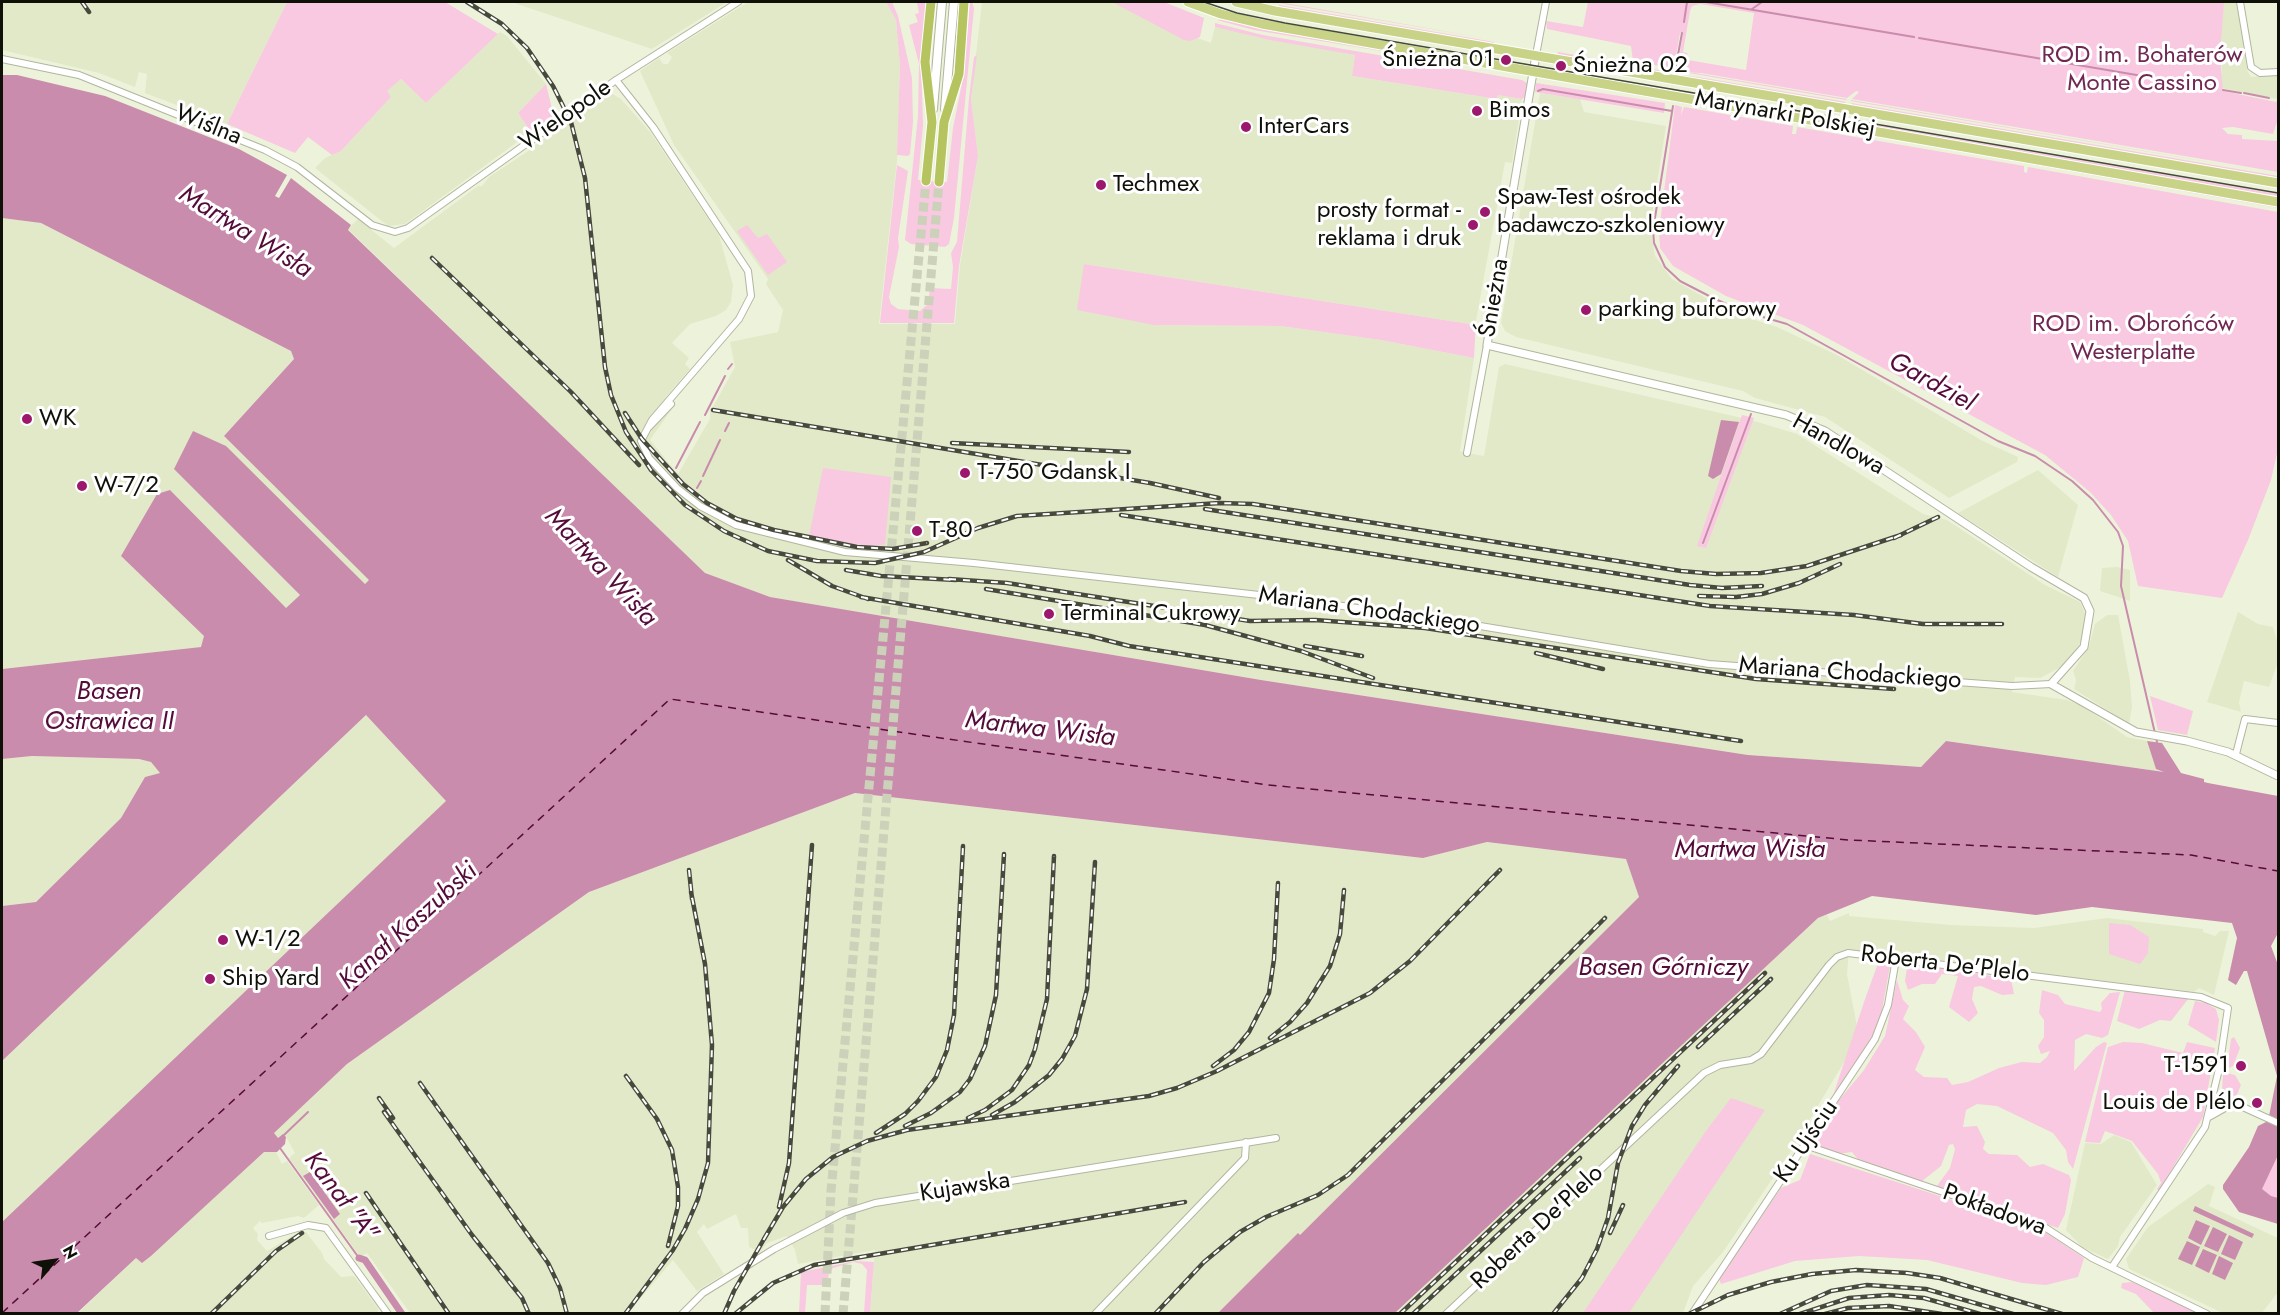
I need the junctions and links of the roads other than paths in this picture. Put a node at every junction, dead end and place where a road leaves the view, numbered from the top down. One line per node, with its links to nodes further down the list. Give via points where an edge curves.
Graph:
1 (738, 2): 14 (street, Wielopole)
2 (930, 2): 15 (highway, via 925,62)
3 (942, 2): 15 (main road)
4 (954, 2): 16 (main road)
5 (964, 2): 16 (highway, via 958,74)
6 (1188, 2): 12 (main road, Marynarki Polskiej, via 1253,23)
7 (1236, 2): 10 (main road, Marynarki Polskiej)
8 (1546, 2): 10 (street)
9 (2240, 2): 13 (street, via 2251,67 2260,73)
10 (1536, 55): 12 (street, Śnieżna); 19 (main road, Marynarki Polskiej)
11 (2, 59): 21 (street, Wiślna, via 79,75 266,150 297,167 372,225)
12 (1534, 72): 20 (main road, Marynarki Polskiej); 22 (street, Śnieżna)
13 (2278, 72)
14 (616, 80): 21 (street, Wielopole, via 408,228); 24 (street, Mariana Chodackiego, via 653,127 743,260 751,284 751,296 739,319 646,429 641,441 645,452 669,481 700,506 745,528 845,552 1277,597 1709,664 2012,686)
15 (932, 122): 17 (highway)
16 (944, 122): 18 (highway)
17 (926, 180)
18 (939, 182)
19 (2278, 183)
20 (2278, 202)
21 (395, 232)
22 (1487, 345): 23 (street, Śnieżna); 24 (street, Handlowa, via 1800,419 1825,431 2080,595 2090,611 2084,647)
23 (1467, 453)
24 (2051, 684): 26 (street, via 2146,735)
25 (2278, 723): 26 (street, via 2245,719)
26 (2236, 754): 27 (street)
27 (2278, 776)
28 (1896, 959): 29 (street, Roberta De'Plelo, via 2201,997 2228,1008); 33 (street, Ku Ujściu, via 1883,1022); 39 (street, Roberta De'Plelo, via 1848,953 1836,957 1761,1054 1704,1073)
29 (2209, 1117): 30 (street, via 2234,1103); 35 (street)
30 (2278, 1123)
31 (1276, 1138): 32 (street, Kujawska)
32 (1246, 1142): 37 (street, Kujawska, via 864,1206 834,1217 758,1258 703,1293); 38 (street, via 1245,1158)
33 (1805, 1145): 35 (street, Pokładowa, via 2043,1226); 40 (street, Ku Ujściu)
34 (269, 1236): 36 (street, via 308,1225 326,1227)
35 (2112, 1267): 41 (street, Pokładowa)
36 (388, 1314)
37 (682, 1314)
38 (1095, 1314)
39 (1446, 1314)
40 (1692, 1314)
41 (2207, 1314)

